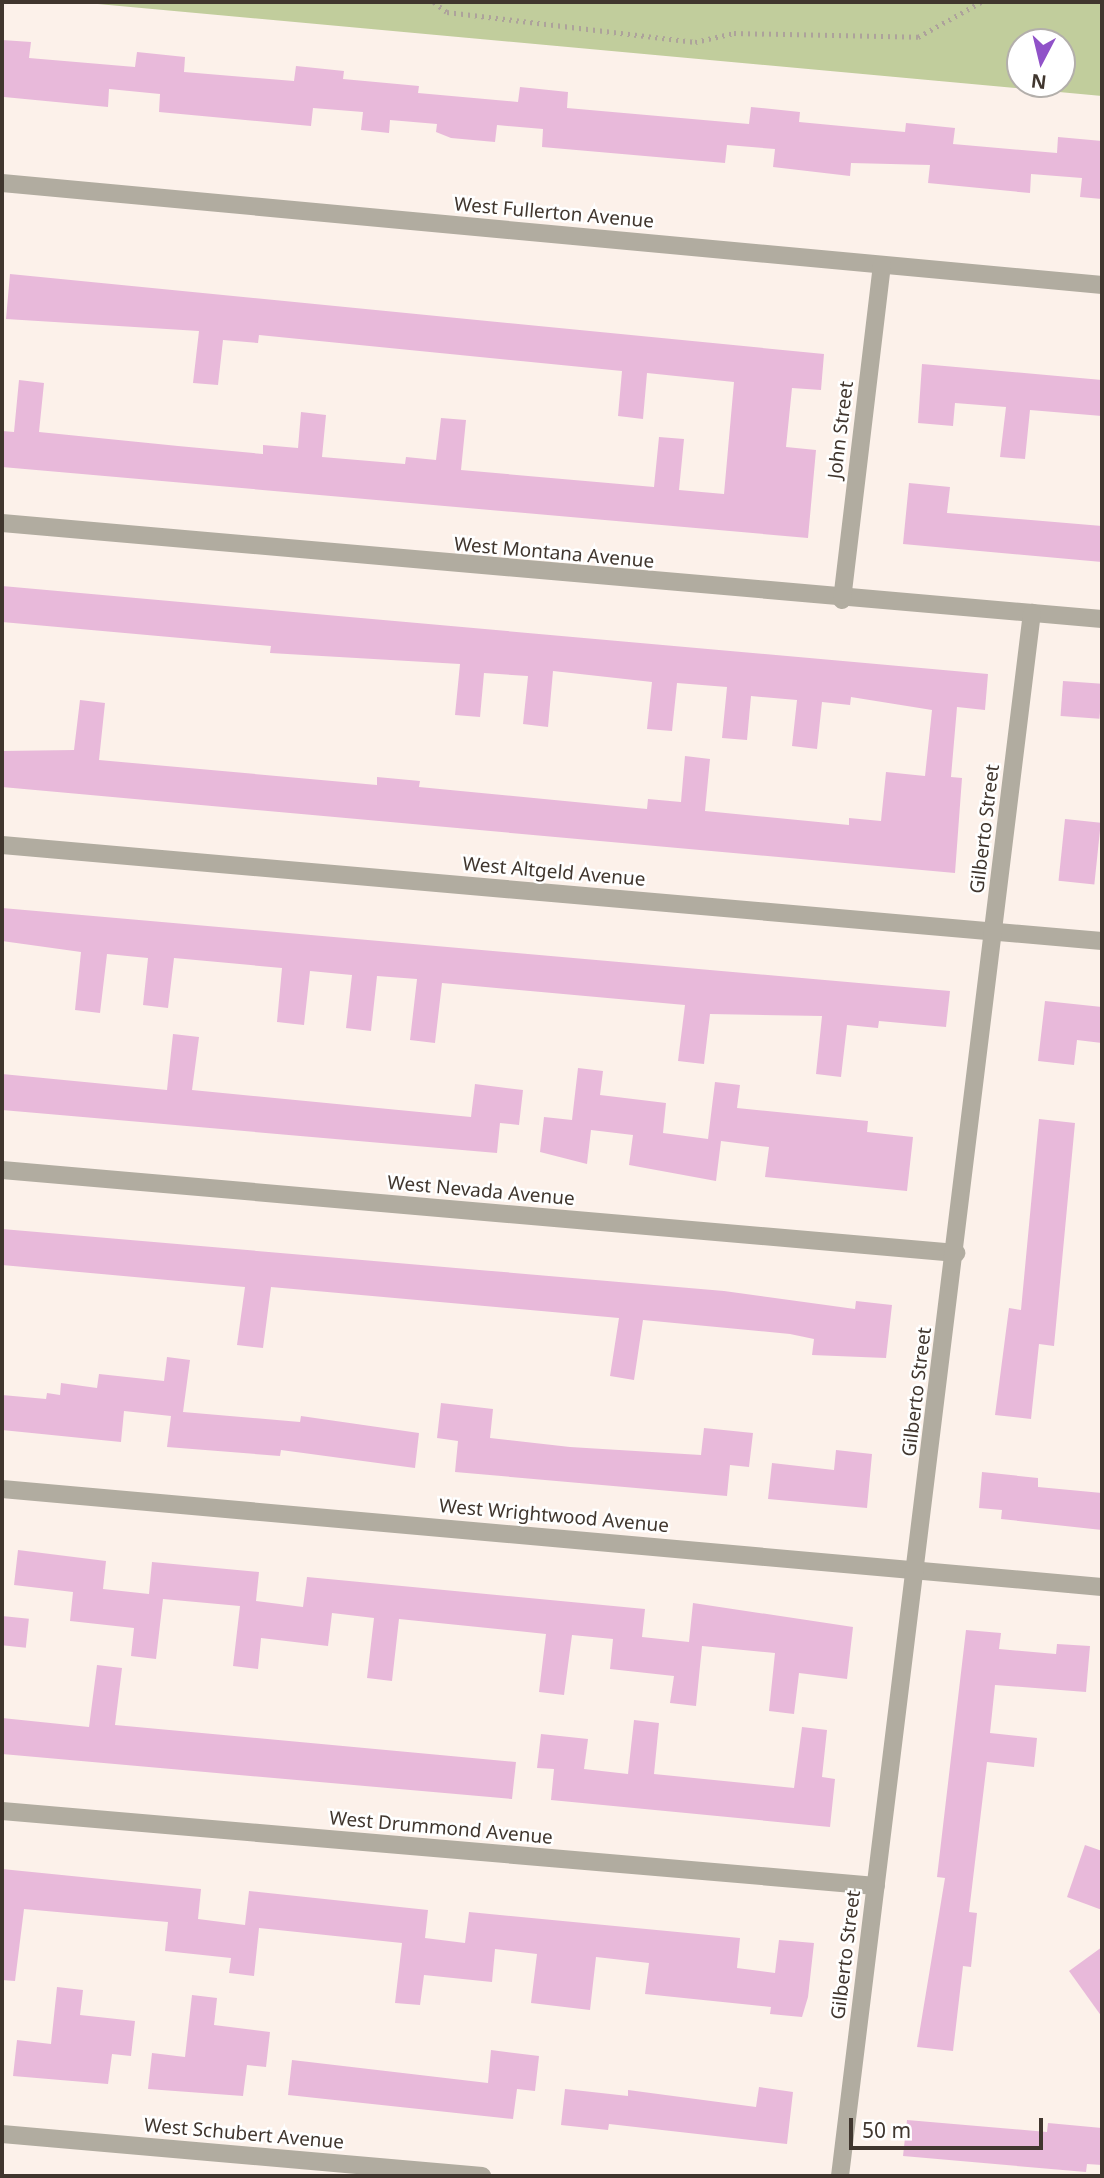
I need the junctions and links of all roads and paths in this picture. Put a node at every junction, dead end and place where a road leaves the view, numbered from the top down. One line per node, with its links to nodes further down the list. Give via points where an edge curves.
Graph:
1 (434, 2): 2 (path, via 447,12 695,41 734,33 918,37)
2 (981, 2)
3 (2, 183): 4 (street, West Fullerton Avenue)
4 (882, 265): 5 (street, West Fullerton Avenue); 7 (street, John Street)
5 (1102, 285)
6 (2, 523): 7 (street, West Montana Avenue)
7 (842, 600): 8 (street, West Montana Avenue)
8 (1032, 613): 9 (street, West Montana Avenue); 11 (street, Gilberto Street)
9 (1102, 620)
10 (2, 845): 11 (street, West Altgeld Avenue)
11 (993, 931): 12 (street, West Altgeld Avenue); 14 (street, Gilberto Street)
12 (1102, 941)
13 (2, 1170): 14 (street, West Nevada Avenue)
14 (956, 1253): 16 (street, Gilberto Street)
15 (2, 1489): 16 (street, West Wrightwood Avenue)
16 (915, 1568): 17 (street, West Wrightwood Avenue); 19 (street, Gilberto Street)
17 (1102, 1587)
18 (2, 1811): 19 (street, West Drummond Avenue)
19 (876, 1886): 22 (street, Gilberto Street)
20 (2, 2134): 21 (street, West Schubert Avenue)
21 (482, 2176)
22 (840, 2176)

